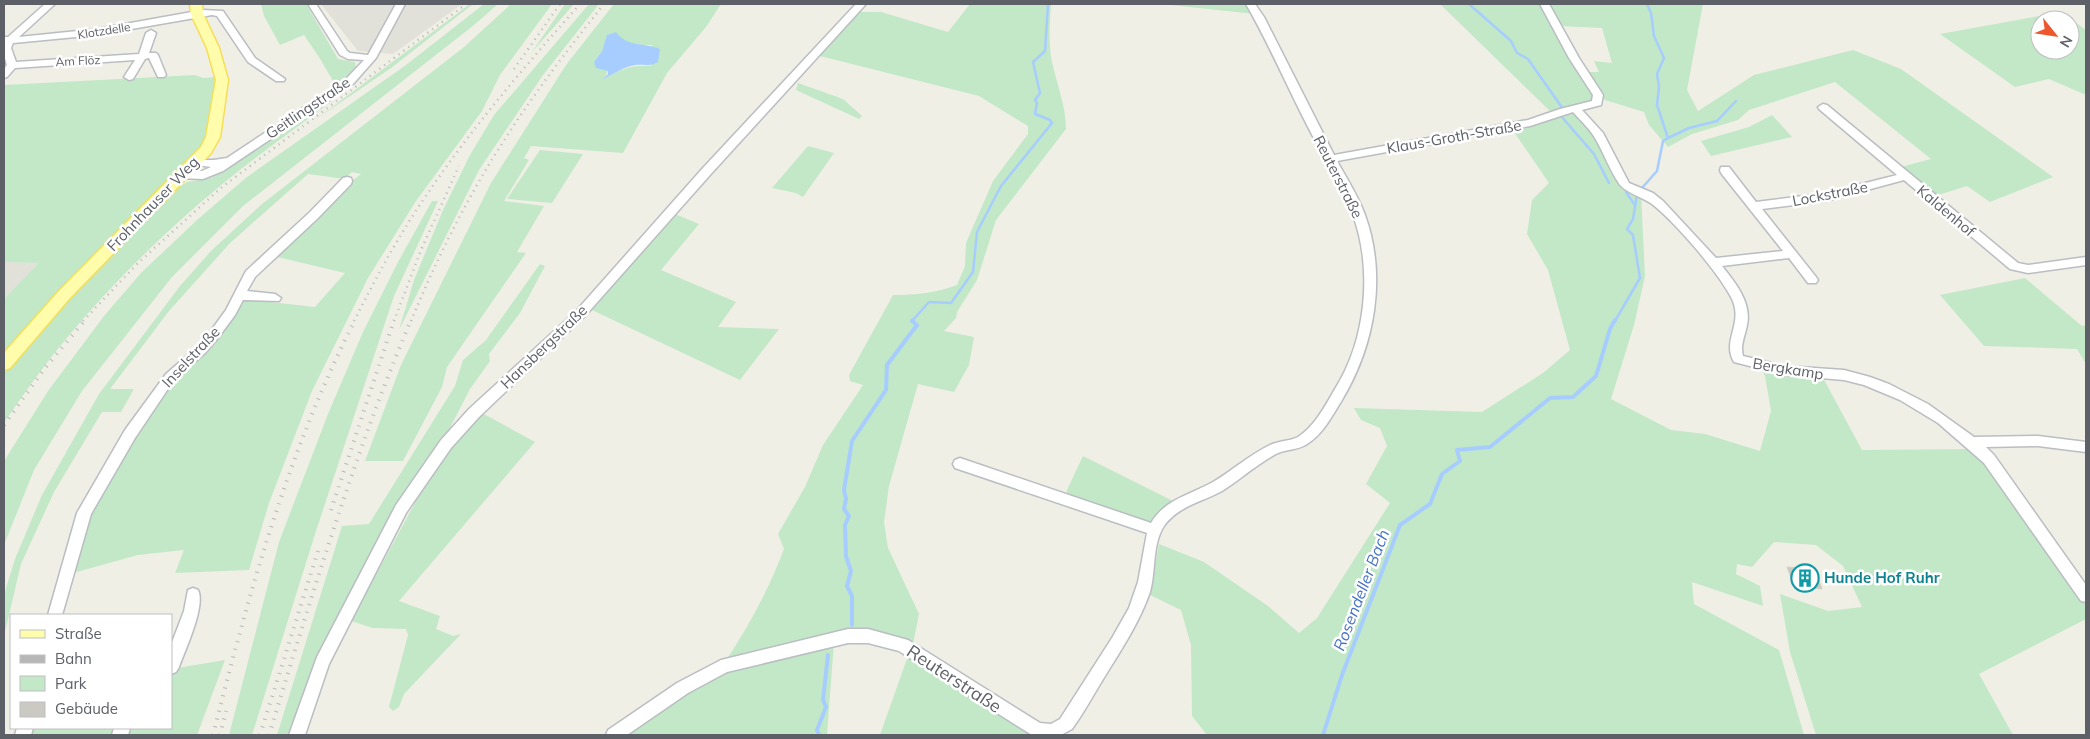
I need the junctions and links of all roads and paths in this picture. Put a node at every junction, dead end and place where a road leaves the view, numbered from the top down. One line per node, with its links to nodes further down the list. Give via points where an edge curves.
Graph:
1 (50, 4): 9 (street)
2 (312, 4): 11 (street, via 343,53)
3 (400, 4): 11 (street, Geitlingstraße)
4 (861, 4): 42 (street, Hansbergstraße, via 581,313 474,413 446,444 401,509 322,662)
5 (1250, 4): 20 (street, Reuterstraße)
6 (1545, 4): 18 (street, Klaus-Groth-Straße, via 1598,95 1595,104)
7 (197, 9): 9 (street, Klotzdelle, via 153,23 58,38); 16 (street, via 220,13 251,60); 21 (main road, Frohnhauser Weg, via 222,80 213,137)
8 (151, 33): 10 (street)
9 (7, 40): 12 (street, via 6,48)
10 (143, 55): 12 (street, Am Flöz); 14 (street, via 153,55); 15 (street)
11 (371, 58): 19 (street, Geitlingstraße, via 350,81)
12 (12, 65): 13 (street)
13 (4, 75)
14 (161, 75)
15 (129, 77)
16 (280, 79)
17 (1823, 107): 24 (street, Kaldenhof)
18 (1576, 109): 20 (street, Klaus-Groth-Straße, via 1512,127); 29 (street, Bergkamp, via 1599,135 1626,185 1659,204)
19 (239, 154): 21 (street, Geitlingstraße, via 214,164); 23 (street, Geitlingstraße, via 210,173)
20 (1330, 159): 37 (street, Reuterstraße, via 1359,214 1368,253 1367,319 1357,360 1320,422 1302,441 1283,445 1215,488 1174,507)
21 (194, 162): 23 (main road, Frohnhauser Weg)
22 (1725, 170): 26 (street)
23 (182, 175): 33 (main road, Frohnhauser Weg, via 64,295)
24 (1906, 176): 26 (street, Lockstraße, via 1826,197); 28 (street, Kaldenhof, via 2014,266 2028,269)
25 (347, 181): 31 (street, Inselstraße, via 250,274)
26 (1753, 206): 27 (street)
27 (1791, 254): 29 (street); 30 (street)
28 (2086, 261)
29 (1712, 264): 34 (street, Bergkamp, via 1736,296 1742,310 1743,325 1734,349 1738,359 1803,373 1847,376 1875,384 1924,408)
30 (1812, 280)
31 (238, 295): 32 (street); 40 (street, Inselstraße, via 231,312 208,342 163,386 84,512)
32 (275, 298)
33 (4, 364)
34 (1972, 442): 35 (street, via 2038,441); 39 (street, Bergkamp, via 1989,459)
35 (2086, 446)
36 (960, 464): 37 (street)
37 (1154, 530): 43 (street, Reuterstraße, via 1144,588 1135,610 1074,714 1060,729 1045,732 1029,726 903,645 868,636 848,636 726,665 709,672)
38 (193, 595): 41 (street)
39 (2086, 596)
40 (55, 614)
41 (172, 664)
42 (297, 735)
43 (614, 735)

